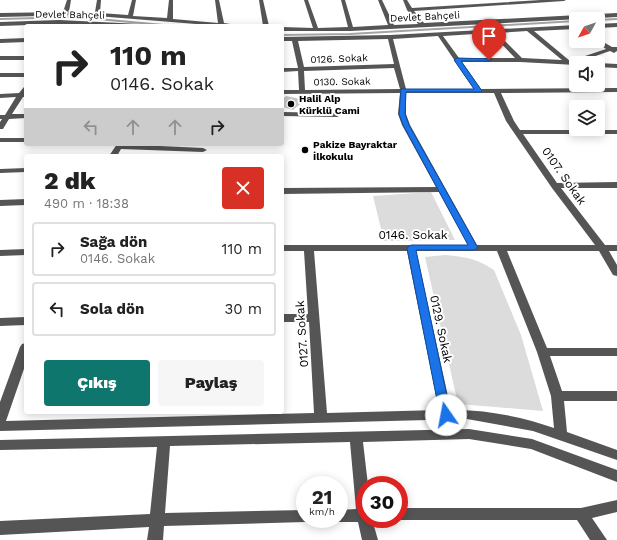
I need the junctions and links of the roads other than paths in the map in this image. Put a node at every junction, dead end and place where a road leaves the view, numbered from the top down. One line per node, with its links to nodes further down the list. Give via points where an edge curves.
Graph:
1 (69, 0): 14 (street)
2 (99, 0): 15 (street)
3 (134, 0): 18 (street)
4 (171, 0): 20 (street)
5 (217, 0): 23 (street)
6 (261, 0): 24 (street)
7 (306, 0): 33 (street)
8 (343, 0): 31 (street)
9 (380, 0): 28 (street)
10 (405, 0): 13 (street)
11 (564, 0): 12 (street)
12 (521, 6): 13 (street); 19 (street)
13 (410, 10): 25 (street)
14 (66, 12): 15 (street, Devlet Bahçeli); 17 (street, Devlet Bahçeli)
15 (97, 14): 18 (street, Devlet Bahçeli)
16 (617, 14): 19 (street, Devlet Bahçeli)
17 (0, 15)
18 (130, 17): 20 (street, Devlet Bahçeli)
19 (536, 19): 25 (street, Devlet Bahçeli)
20 (170, 20): 23 (street, Devlet Bahçeli)
21 (0, 24): 22 (street, Devlet Bahçeli)
22 (72, 24)
23 (221, 24)
24 (266, 24)
25 (422, 25): 28 (street, Devlet Bahçeli)
26 (617, 25): 27 (street)
27 (605, 26)
28 (392, 27): 31 (street, Devlet Bahçeli)
29 (569, 27): 32 (street, Devlet Bahçeli)
30 (284, 29): 33 (street, Devlet Bahçeli)
31 (351, 29): 33 (street, Devlet Bahçeli)
32 (528, 29): 34 (street, Devlet Bahçeli); 49 (street)
33 (316, 30)
34 (492, 31): 35 (street, Devlet Bahçeli); 48 (street)
35 (439, 34): 36 (street, Devlet Bahçeli); 47 (street)
36 (390, 37): 38 (street, Devlet Bahçeli); 52 (street)
37 (284, 39): 38 (street, Devlet Bahçeli)
38 (295, 39): 54 (street)
39 (24, 40): 40 (street)
40 (0, 41)
41 (605, 44): 42 (street)
42 (614, 49): 43 (street); 44 (street)
43 (617, 53)
44 (594, 56)
45 (0, 58): 46 (street)
46 (24, 58)
47 (457, 60): 48 (street); 61 (street)
48 (520, 60): 50 (street)
49 (569, 60)
50 (569, 63)
51 (605, 65): 53 (street)
52 (396, 66): 54 (street, 0126. Sokak); 58 (street)
53 (617, 66)
54 (301, 69): 55 (street, 0126. Sokak); 63 (street)
55 (284, 70)
56 (0, 75): 57 (street)
57 (24, 75)
58 (403, 90): 61 (street, 0130. Sokak); 63 (street, 0130. Sokak); 81 (street, via 402,114 406,125)
59 (497, 90): 60 (street, 0130. Sokak); 61 (street, 0130. Sokak); 71 (street, 0107. Sokak, via 510,121)
60 (617, 90)
61 (479, 91)
62 (284, 92): 63 (street, 0130. Sokak)
63 (302, 92)
64 (24, 95): 65 (street); 69 (street)
65 (0, 96)
66 (284, 114): 67 (street)
67 (337, 114)
68 (24, 116): 69 (street)
69 (4, 117): 70 (street)
70 (0, 127)
71 (518, 132): 72 (street); 79 (street, 0107. Sokak)
72 (617, 132)
73 (0, 140): 74 (street)
74 (24, 140)
75 (137, 146): 76 (street)
76 (203, 150)
77 (24, 170): 78 (street)
78 (0, 171)
79 (554, 186): 80 (street); 90 (street, 0107. Sokak)
80 (617, 186)
81 (441, 189): 82 (street); 88 (street)
82 (284, 190)
83 (24, 202): 84 (street)
84 (0, 203)
85 (284, 248): 86 (street, 0146. Sokak)
86 (309, 248): 87 (street, 0146. Sokak); 96 (street, 0127. Sokak)
87 (411, 248): 88 (street, 0146. Sokak); 104 (street, 0129. Sokak)
88 (474, 248): 89 (street, 0146. Sokak)
89 (501, 248): 90 (street, 0146. Sokak); 99 (street)
90 (602, 248): 91 (street, 0146. Sokak); 94 (street, 0107. Sokak)
91 (617, 248)
92 (24, 252): 93 (street)
93 (0, 253)
94 (617, 273)
95 (284, 318): 96 (street)
96 (314, 318): 105 (street, 0127. Sokak)
97 (0, 322): 98 (street)
98 (24, 322)
99 (543, 352): 100 (street); 102 (street)
100 (617, 352)
101 (24, 353): 106 (street)
102 (557, 396): 103 (street); 108 (street)
103 (617, 396)
104 (446, 415): 105 (street); 108 (street, via 467,414 534,426)
105 (321, 418): 107 (street)
106 (0, 420)
107 (0, 426)
108 (561, 435): 112 (street)
109 (356, 436): 110 (street); 113 (street); 114 (street, via 469,434 532,444)
110 (164, 441): 111 (street); 119 (street)
111 (0, 445)
112 (617, 455)
113 (360, 476)
114 (617, 476)
115 (617, 506): 117 (street)
116 (408, 514): 117 (street)
117 (581, 514): 124 (street)
118 (296, 516): 119 (street)
119 (157, 520): 120 (street); 122 (street)
120 (0, 528)
121 (367, 528): 123 (street)
122 (155, 540)
123 (370, 540)
124 (599, 540)

